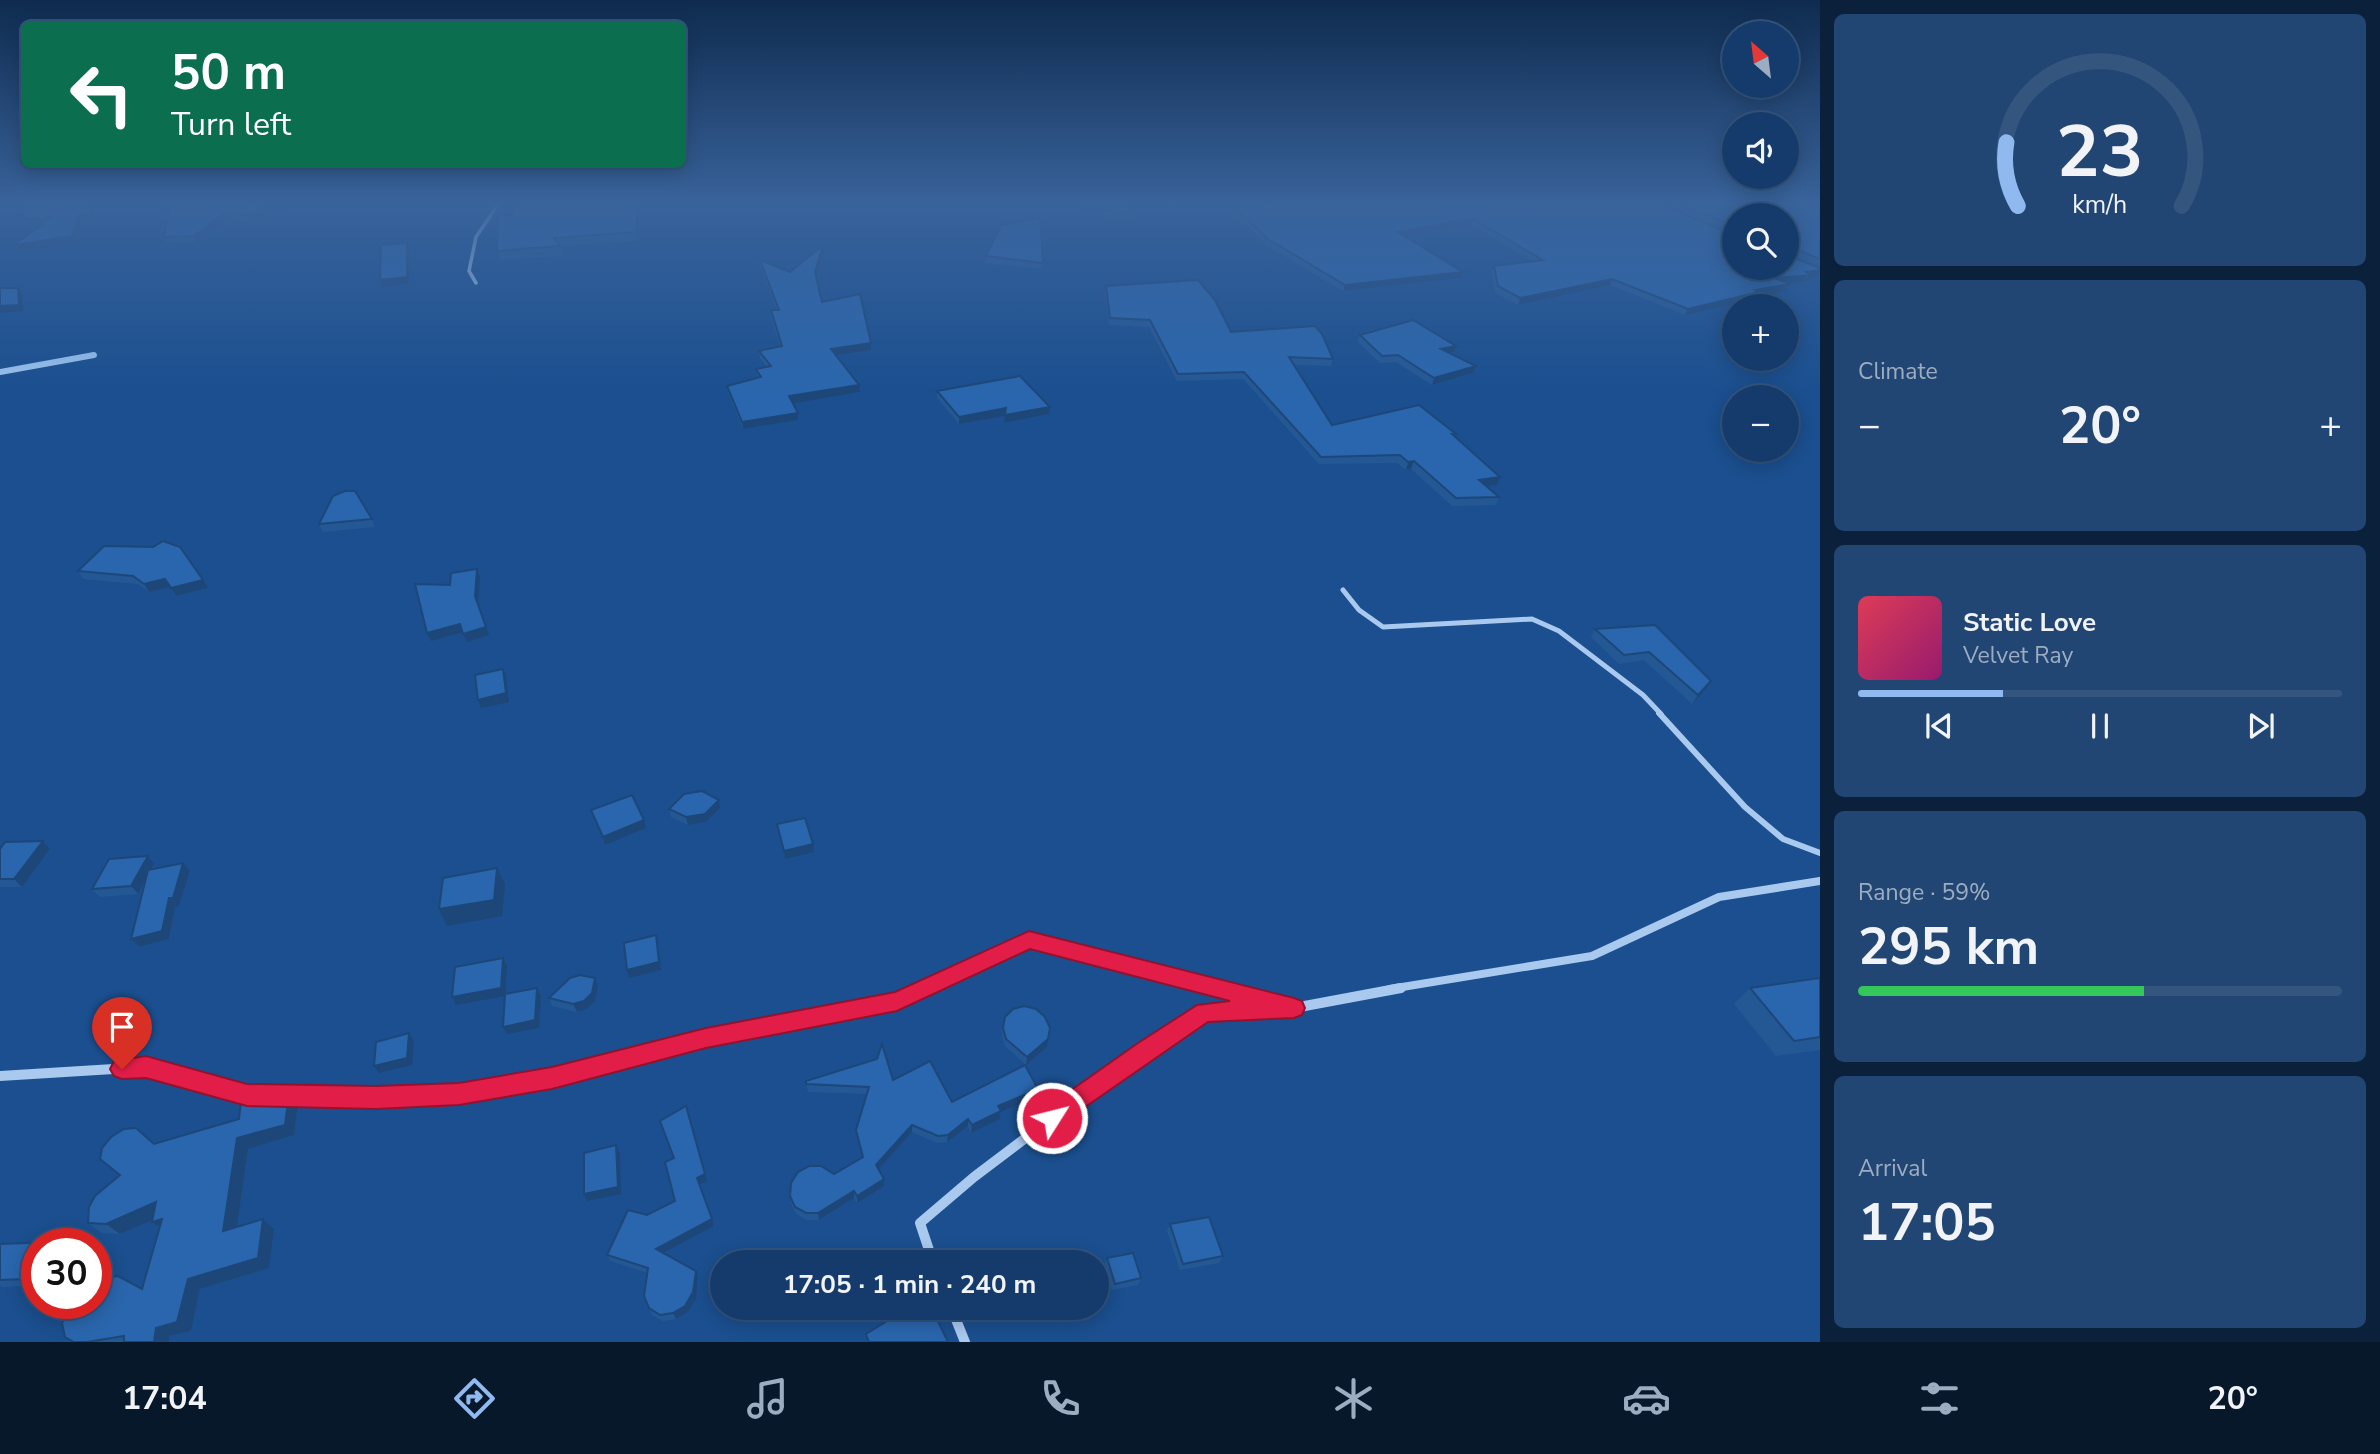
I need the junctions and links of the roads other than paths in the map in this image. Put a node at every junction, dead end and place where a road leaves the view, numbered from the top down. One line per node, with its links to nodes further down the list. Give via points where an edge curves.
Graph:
1 (469, 266): 2 (street)
2 (476, 283)
3 (1343, 590): 4 (lane, via 1359,610 1383,627 1532,619 1559,631 1643,695 1745,807 1783,838)
4 (1820, 853)
5 (1820, 881): 6 (street, via 1719,897 1592,956)
6 (1294, 1008): 7 (street, via 1029,940 897,1001 706,1038 552,1078 459,1094 247,1095 146,1067); 8 (street, via 1204,1012 1146,1050 974,1177 920,1223)
7 (0, 1076)
8 (929, 1250)
9 (956, 1320): 10 (street)
10 (965, 1342)

